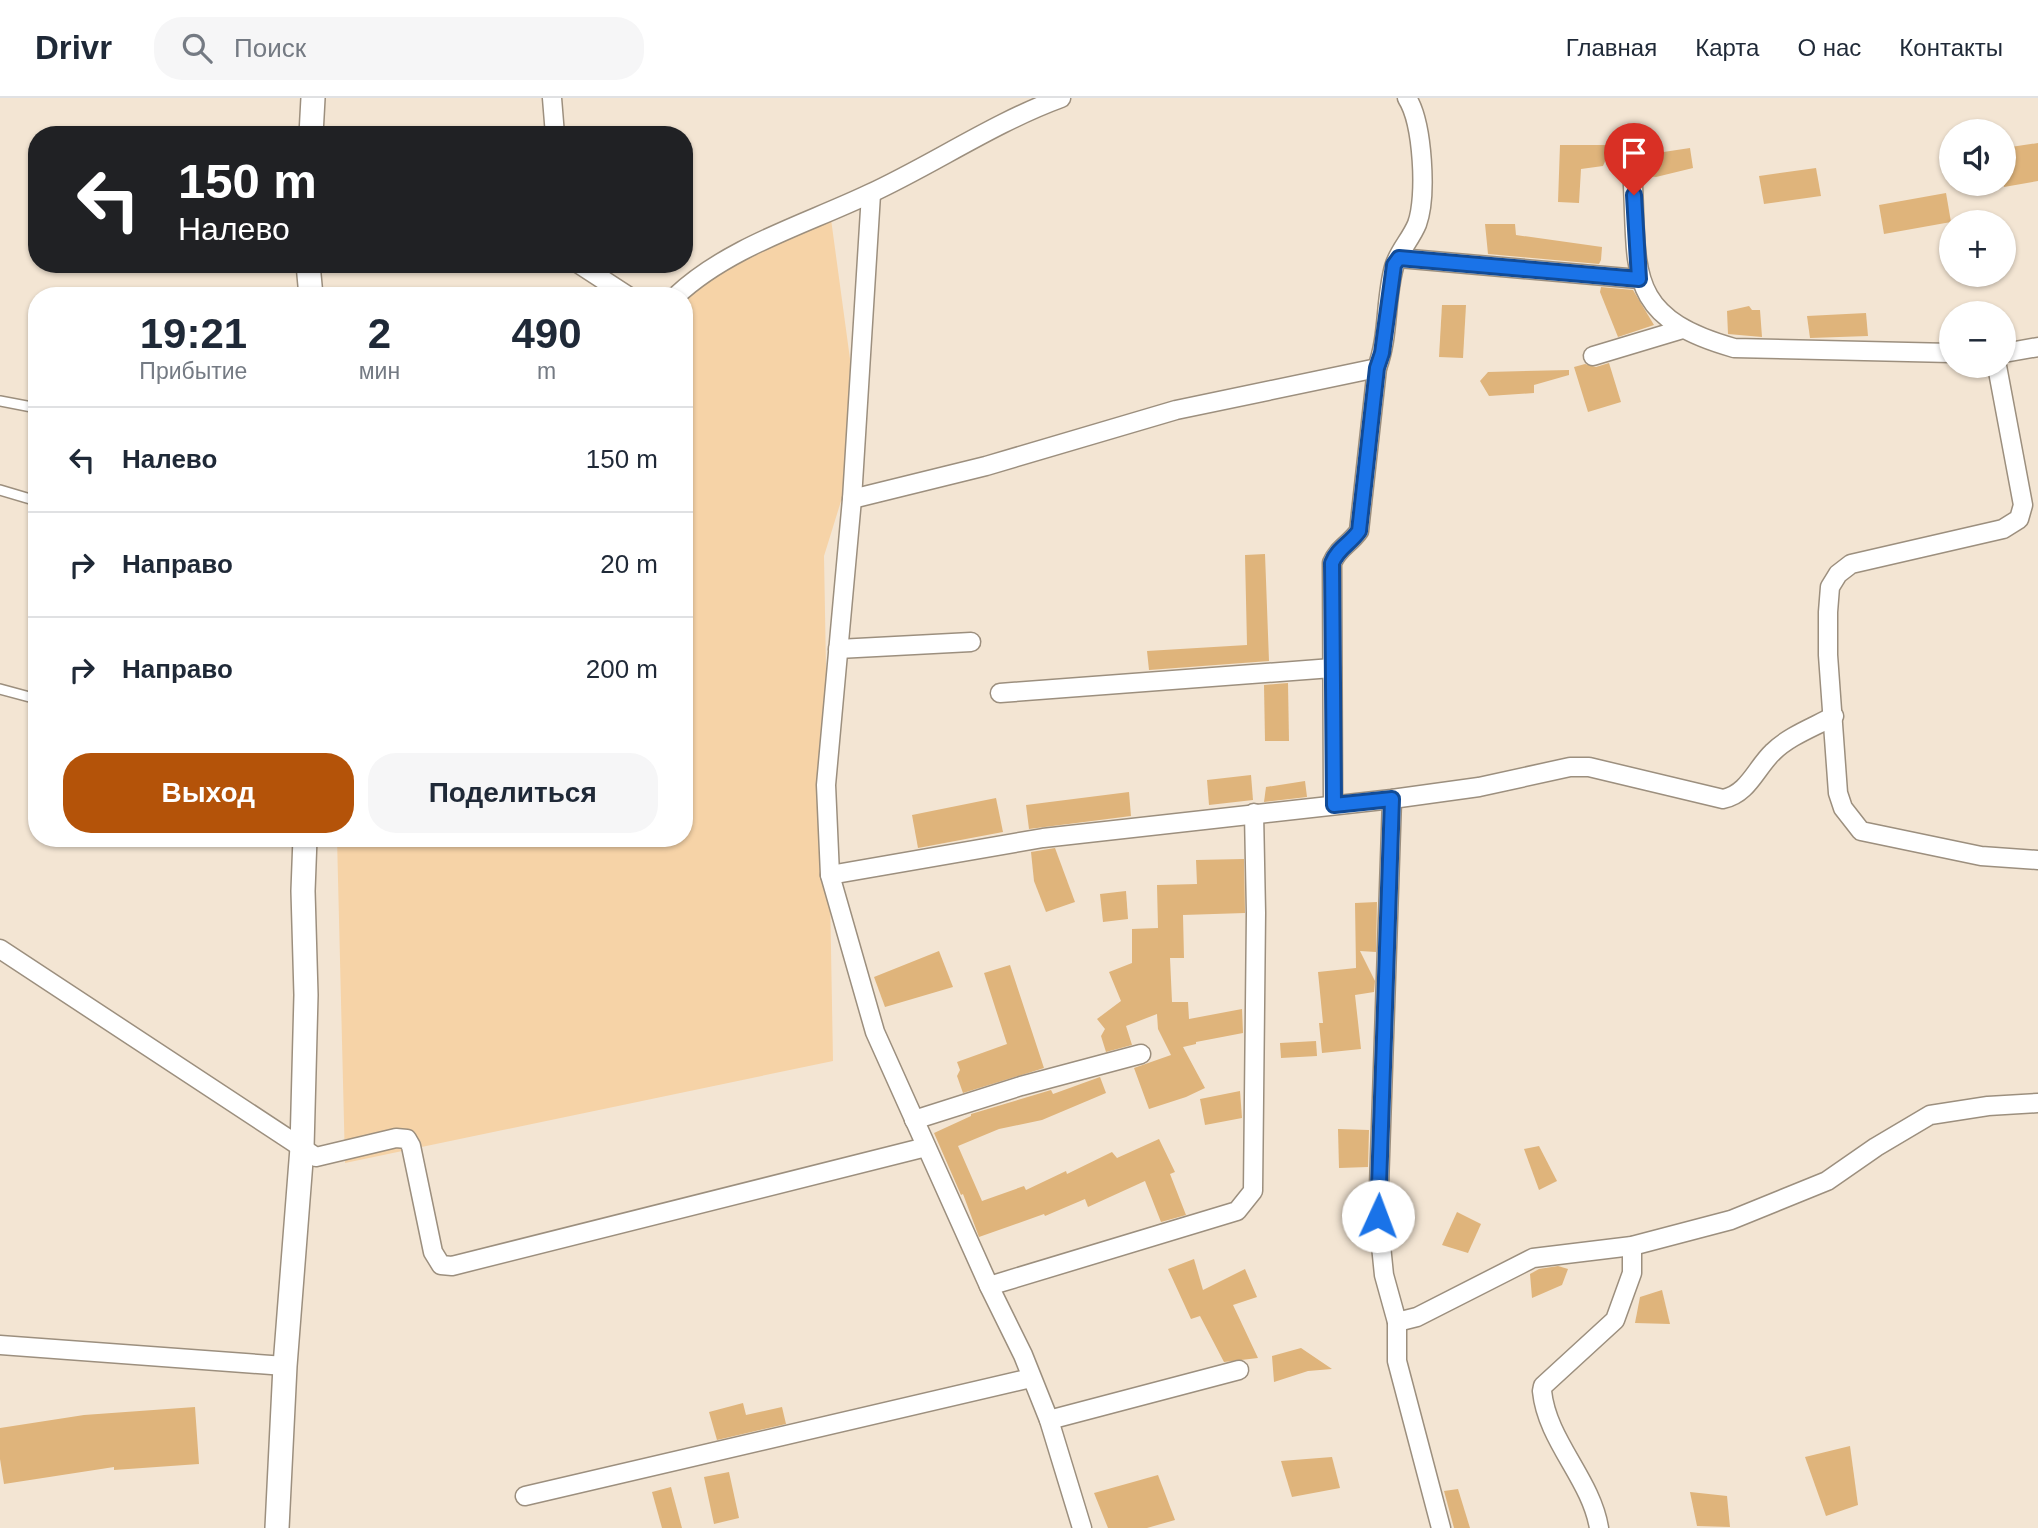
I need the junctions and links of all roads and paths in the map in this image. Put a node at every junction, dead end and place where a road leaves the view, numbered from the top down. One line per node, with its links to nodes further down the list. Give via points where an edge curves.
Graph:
1 (313, 98): 5 (street)
2 (552, 98): 6 (street)
3 (1060, 98): 8 (street)
4 (1407, 98): 9 (street, via 1416,116 1423,204)
5 (311, 126)
6 (554, 126)
7 (1632, 168): 11 (street)
8 (871, 194): 13 (street, via 767,237); 25 (street)
9 (1399, 258): 11 (street); 19 (street, via 1394,265)
10 (593, 273): 12 (street)
11 (1639, 279): 14 (street, via 1662,316)
12 (614, 287)
13 (686, 287)
14 (1683, 329): 17 (street, via 1734,348); 18 (street)
15 (2038, 347): 16 (street)
16 (2016, 351)
17 (1939, 353)
18 (1592, 356)
19 (1377, 368): 25 (street, via 1176,410 986,466); 28 (street, via 1359,531 1337,551 1332,563)
20 (1999, 378): 32 (street, via 2022,513 2003,529 1869,559 1838,574 1830,587 1828,611)
21 (0, 401): 22 (lane)
22 (28, 406)
23 (0, 490): 24 (lane)
24 (28, 498)
25 (852, 499): 27 (street)
26 (971, 642): 27 (street)
27 (838, 649): 38 (street, via 826,785)
28 (1332, 668): 30 (street); 34 (street)
29 (0, 689): 31 (lane)
30 (1000, 693)
31 (28, 697)
32 (1834, 716): 33 (street, via 1773,751 1735,797 1723,799 1588,767 1570,767 1479,787); 37 (street, via 1838,793 1861,831 1981,856)
33 (1392, 799): 34 (street); 47 (street, via 1378,1216 1384,1275)
34 (1334, 805): 35 (street)
35 (1254, 813): 38 (street, via 1043,838); 46 (street, via 1253,1191 1237,1211)
36 (305, 847): 44 (street)
37 (2038, 860)
38 (830, 875): 42 (street, via 876,1032)
39 (0, 949): 44 (street)
40 (1141, 1054): 42 (street)
41 (2038, 1103): 45 (street, via 1930,1115 1827,1181 1731,1220)
42 (914, 1120): 43 (street)
43 (926, 1147): 44 (street, via 452,1266 442,1265 433,1252 407,1139 316,1157); 46 (street)
44 (302, 1148): 49 (street)
45 (1632, 1246): 47 (street, via 1533,1258 1417,1317); 57 (street, via 1632,1273 1615,1320 1542,1391 1559,1442 1594,1507)
46 (989, 1286): 51 (street)
47 (1397, 1322): 56 (street, via 1397,1361)
48 (0, 1345): 49 (street)
49 (285, 1366): 54 (street)
50 (1239, 1370): 52 (street)
51 (1031, 1378): 52 (street); 53 (street)
52 (1049, 1420): 55 (street)
53 (525, 1496)
54 (277, 1528)
55 (1082, 1528)
56 (1441, 1528)
57 (1599, 1528)

